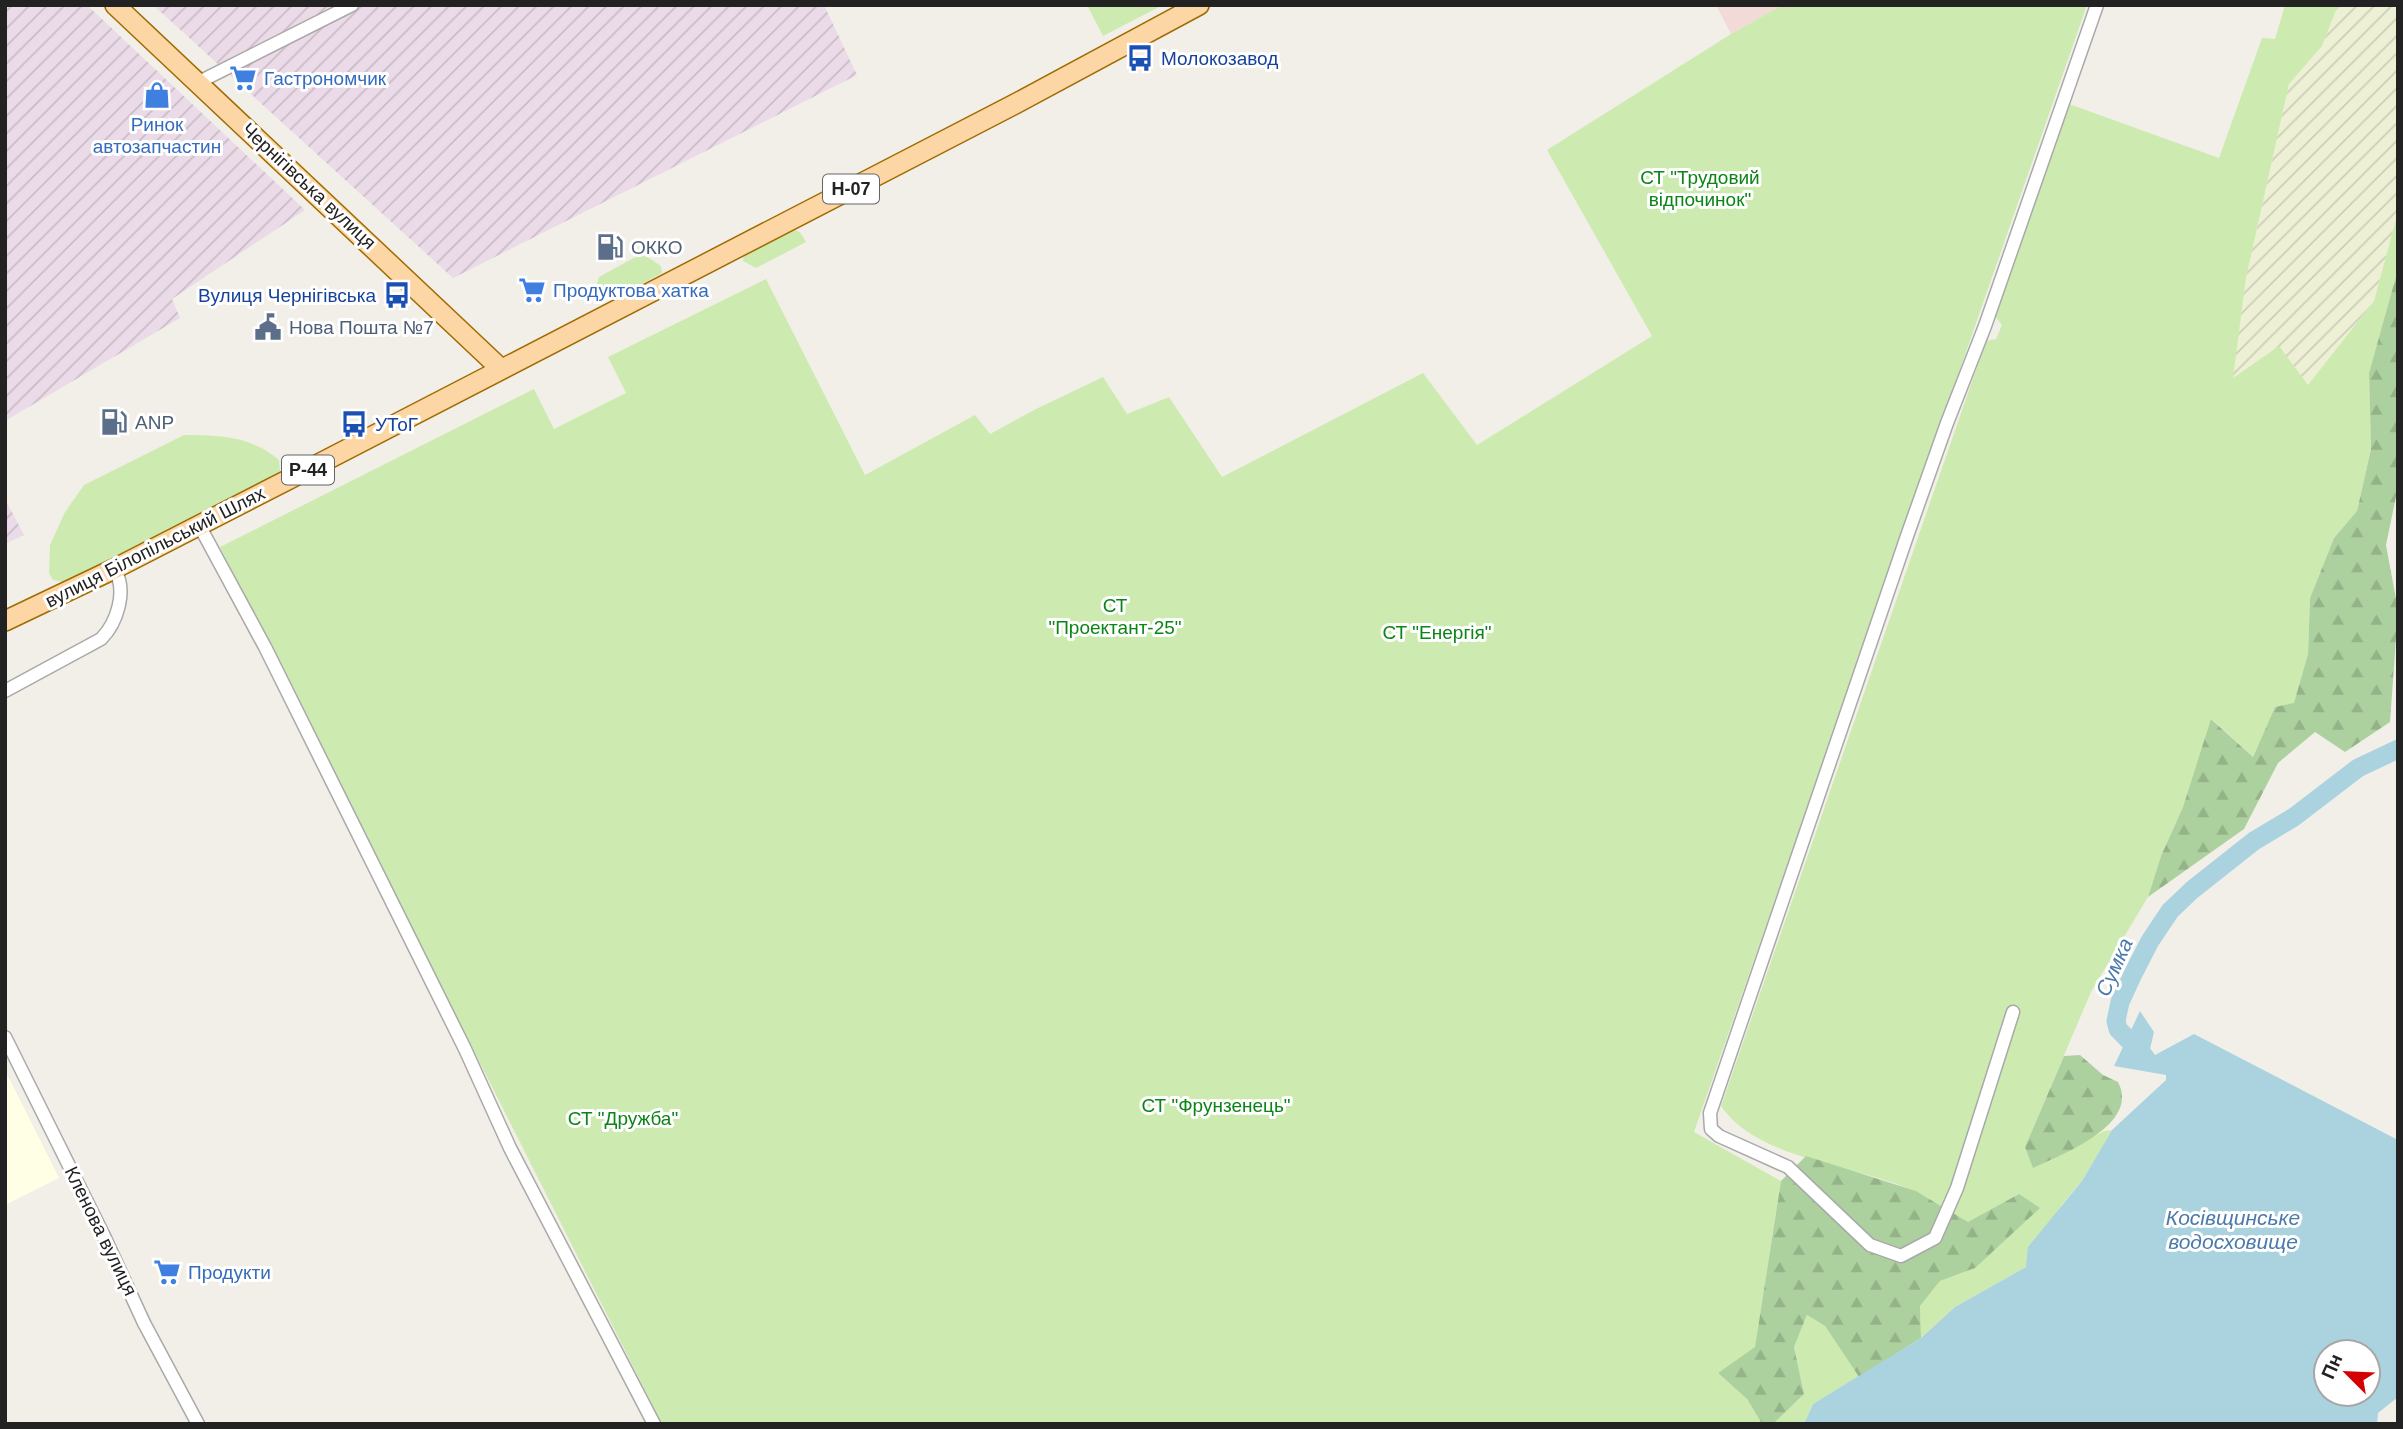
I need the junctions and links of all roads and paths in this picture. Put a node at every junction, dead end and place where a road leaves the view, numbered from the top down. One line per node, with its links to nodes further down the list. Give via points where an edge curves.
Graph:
1 (116, 5): 5 (main road, Чернігівська вулиця)
2 (352, 5): 5 (street)
3 (1199, 5): 6 (main road, вулиця Білопільський Шлях / Н-07)
4 (2097, 5): 11 (street, via 1869,645 1710,1113 1711,1129 1788,1167 1870,1245 1901,1256 1935,1238 1957,1188)
5 (199, 82): 6 (main road, Чернігівська вулиця)
6 (501, 369): 7 (main road, вулиця Білопільський Шлях / Р-44)
7 (199, 525): 8 (main road, вулиця Білопільський Шлях / Р-44); 14 (street, via 466,1048 510,1148)
8 (114, 569): 9 (main road, вулиця Білопільський Шлях / Р-44); 10 (street, via 121,593 111,629 101,639)
9 (5, 621)
10 (5, 691)
11 (2013, 1012)
12 (5, 1037): 13 (street, Кленова вулиця, via 144,1324)
13 (198, 1424)
14 (654, 1424)

